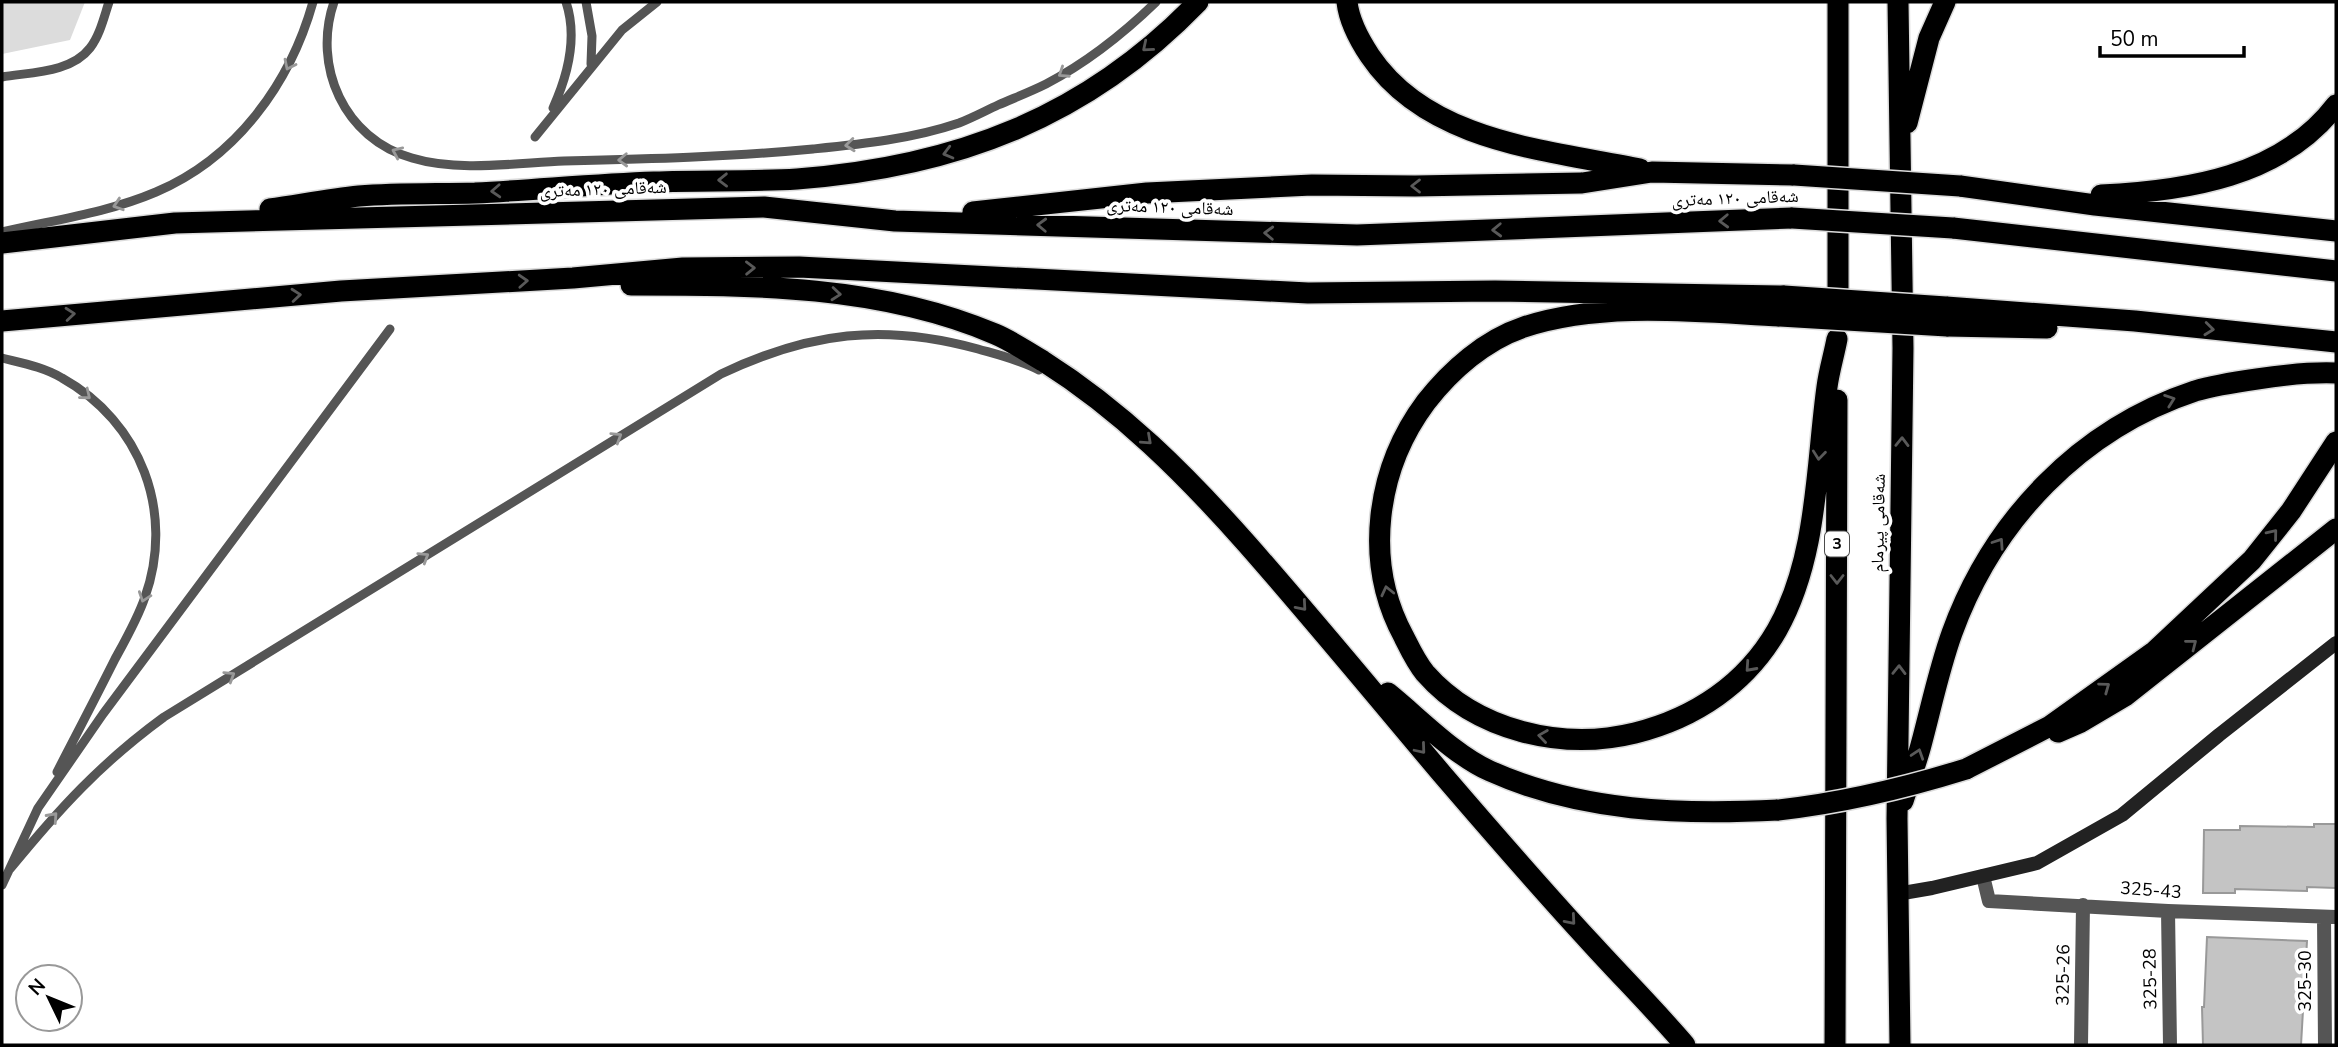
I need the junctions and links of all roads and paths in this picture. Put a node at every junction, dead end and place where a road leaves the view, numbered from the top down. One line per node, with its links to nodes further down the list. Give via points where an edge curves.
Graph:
1 (109, 2): 15 (lane, via 96,38 83,55 64,66)
2 (313, 2): 26 (lane, one-way to 26, via 296,50 272,94 241,133 207,163 142,198)
3 (334, 2): 7 (lane, one-way to 3, via 1096,52 1047,84 958,123 872,143 736,156 467,165 411,158 380,144 354,120 330,73 326,44)
4 (566, 2): 17 (lane, via 569,63)
5 (586, 2): 14 (lane)
6 (657, 2): 14 (lane, via 622,30)
7 (1156, 2)
8 (1198, 2): 24 (highway, one-way to 24, via 1085,94 982,144 905,166 796,179 359,196)
9 (1347, 2): 21 (highway, via 1363,46 1376,65 1427,111 1483,136)
10 (1827, 2): 20 (highway)
11 (1838, 2): 20 (highway, 3)
12 (1898, 2): 19 (highway, شەقامی پیرمام)
13 (1944, 2): 19 (highway, via 1929,38)
14 (591, 66): 17 (lane)
15 (2, 77)
16 (2336, 105): 22 (highway, via 2324,121 2293,145 2226,178 2138,194)
17 (546, 122): 18 (lane)
18 (535, 136)
19 (1900, 153): 44 (highway, شەقامی پیرمام, one-way to 19, via 1903,348)
20 (1839, 157): 33 (highway, 3)
21 (1652, 172): 22 (highway, bridge, via 1794,175 1960,186); 23 (highway, one-way to 23, via 1582,183 1312,185 1147,193)
22 (2043, 197): 25 (highway)
23 (895, 221): 24 (highway, شەقامی ١٢٠ مەتری, via 764,207); 28 (highway, شەقامی ١٢٠ مەتری, one-way to 23, bridge, via 1953,228 1792,218 1357,235)
24 (175, 223): 27 (highway, شەقامی ١٢٠ مەتری)
25 (2336, 231)
26 (2, 232)
27 (2, 243)
28 (2336, 271)
29 (573, 278): 30 (highway, one-way to 30, via 684,268 799,267 1308,293 1494,291); 31 (highway, one-way to 29, via 341,291); 37 (highway, one-way to 37, via 618,285 727,285 859,296 914,306 1021,347)
30 (1782, 306): 33 (highway, one-way to 30, via 1812,518 1800,570 1778,628 1756,661 1727,690 1667,724 1620,737 1584,740 1542,736 1502,725 1462,704 1425,673 1397,625 1388,596 1380,553 1381,505 1402,440 1452,372 1522,327 1552,320 1637,311); 34 (highway, one-way to 34, bridge, via 2135,321)
31 (2, 321)
32 (390, 330): 43 (lane)
33 (1837, 339): 53 (highway, 3, one-way to 53)
34 (2336, 342)
35 (2, 358): 43 (lane, one-way to 43, via 61,377 107,412 143,465 157,524 146,596)
36 (2333, 373): 44 (highway, one-way to 36, via 1952,632 1998,543 2051,477 2083,448 2164,402 2231,383)
37 (1122, 417): 41 (highway, one-way to 41, via 1206,498); 45 (lane, one-way to 37, via 95,772 164,717 680,398 752,359 825,338 920,336 1030,365)
38 (2336, 442): 42 (highway, one-way to 38, via 2050,726 2155,651 2203,607 2252,560 2291,512)
39 (2336, 529): 42 (highway, one-way to 39, via 2081,722 2125,696)
40 (2336, 643): 46 (street, via 2122,815 2037,863)
41 (1347, 658): 42 (highway, bridge, via 1488,771 1613,807 1690,812 1823,805 1925,782); 52 (highway, one-way to 52, via 1441,773)
42 (2007, 750)
43 (38, 808): 45 (lane)
44 (1897, 819): 48 (highway, شەقامی پیرمام)
45 (10, 869): 47 (lane)
46 (1983, 876): 48 (street); 49 (street, 325-43, via 1989,901)
47 (2, 885)
48 (1897, 894): 54 (highway, شەقامی پیرمام)
49 (2083, 905): 50 (street, 325-43); 55 (street, 325-26)
50 (2168, 911): 51 (street, 325-43); 56 (street, 325-28)
51 (2330, 917): 57 (street, 325-30)
52 (1685, 1045)
53 (1835, 1045)
54 (1900, 1045)
55 (2081, 1045)
56 (2170, 1045)
57 (2325, 1045)

